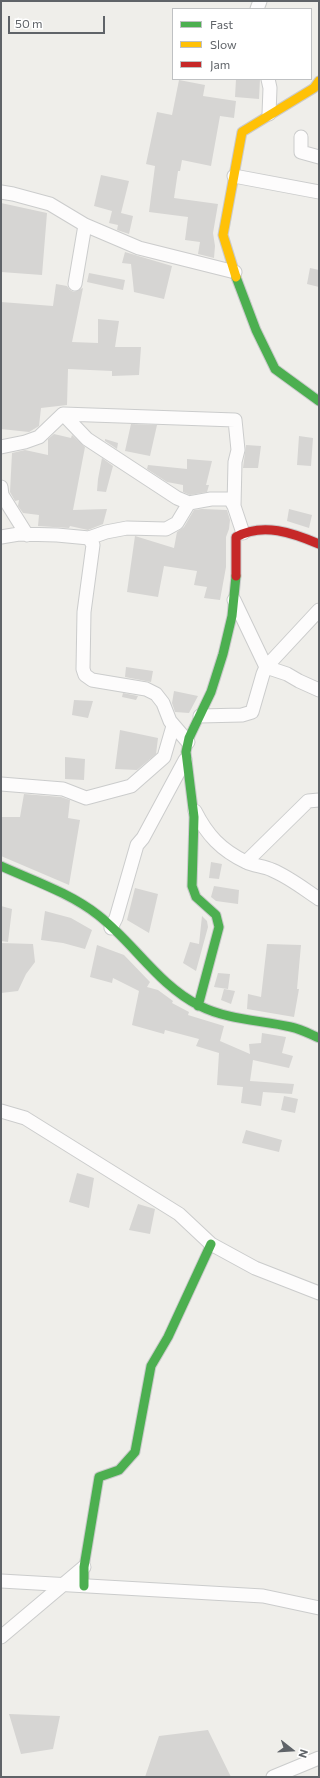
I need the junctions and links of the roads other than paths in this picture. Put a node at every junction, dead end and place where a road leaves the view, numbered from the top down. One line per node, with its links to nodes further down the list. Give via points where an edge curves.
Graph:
1 (268, 80): 3 (street)
2 (314, 84): 3 (street)
3 (269, 114): 6 (street, via 242,132)
4 (302, 137): 5 (street, via 301,152)
5 (319, 157)
6 (234, 176): 8 (street); 10 (street, via 223,235)
7 (1, 192): 9 (street, via 50,204)
8 (319, 192)
9 (85, 225): 10 (street, via 139,248); 11 (street)
10 (235, 272): 12 (street, via 256,330 275,369)
11 (75, 284)
12 (319, 401)
13 (63, 414): 14 (street, via 39,437); 16 (street, via 87,439 177,498); 17 (street, via 236,420 238,450 235,462)
14 (1, 446)
15 (1, 487): 19 (street, via 2,495)
16 (189, 503): 17 (street, via 230,499); 21 (street, via 177,523 166,529 127,528)
17 (234, 506): 18 (street)
18 (243, 533): 22 (street, via 274,529); 23 (street, via 236,538 238,561)
19 (27, 535): 20 (street); 21 (street)
20 (1, 537)
21 (89, 538): 28 (street, via 93,546 84,612 85,675 92,680 146,689 156,694 163,702)
22 (319, 544)
23 (234, 600): 25 (street); 27 (street, via 221,662)
24 (319, 610): 25 (street)
25 (266, 667): 26 (street); 27 (street, via 252,712 242,715)
26 (319, 690)
27 (200, 716): 29 (street)
28 (173, 726): 29 (street); 31 (street, via 164,757 131,786 86,798 63,788)
29 (188, 742): 30 (street)
30 (185, 760): 33 (street); 37 (street, via 137,845)
31 (1, 784)
32 (319, 800): 34 (street, via 308,801)
33 (193, 807): 34 (street, via 212,838 224,849); 38 (street, via 192,886 196,897 216,915 219,927)
34 (246, 862): 36 (street, via 272,870)
35 (1, 866): 37 (street, via 69,897 98,915)
36 (319, 899)
37 (111, 928): 38 (street, via 167,984)
38 (198, 1006): 39 (street, via 252,1022 292,1027)
39 (319, 1038)
40 (1, 1111): 41 (street, via 25,1118 179,1214)
41 (211, 1244): 42 (street, via 255,1268); 43 (street, via 168,1337 151,1366 135,1452 119,1470 99,1477)
42 (319, 1293)
43 (84, 1567): 45 (street); 46 (street)
44 (1, 1582): 45 (street)
45 (62, 1585): 46 (street); 48 (street)
46 (84, 1586): 47 (street, via 263,1596)
47 (319, 1608)
48 (1, 1637)
49 (319, 1758): 50 (street)
50 (273, 1777)

